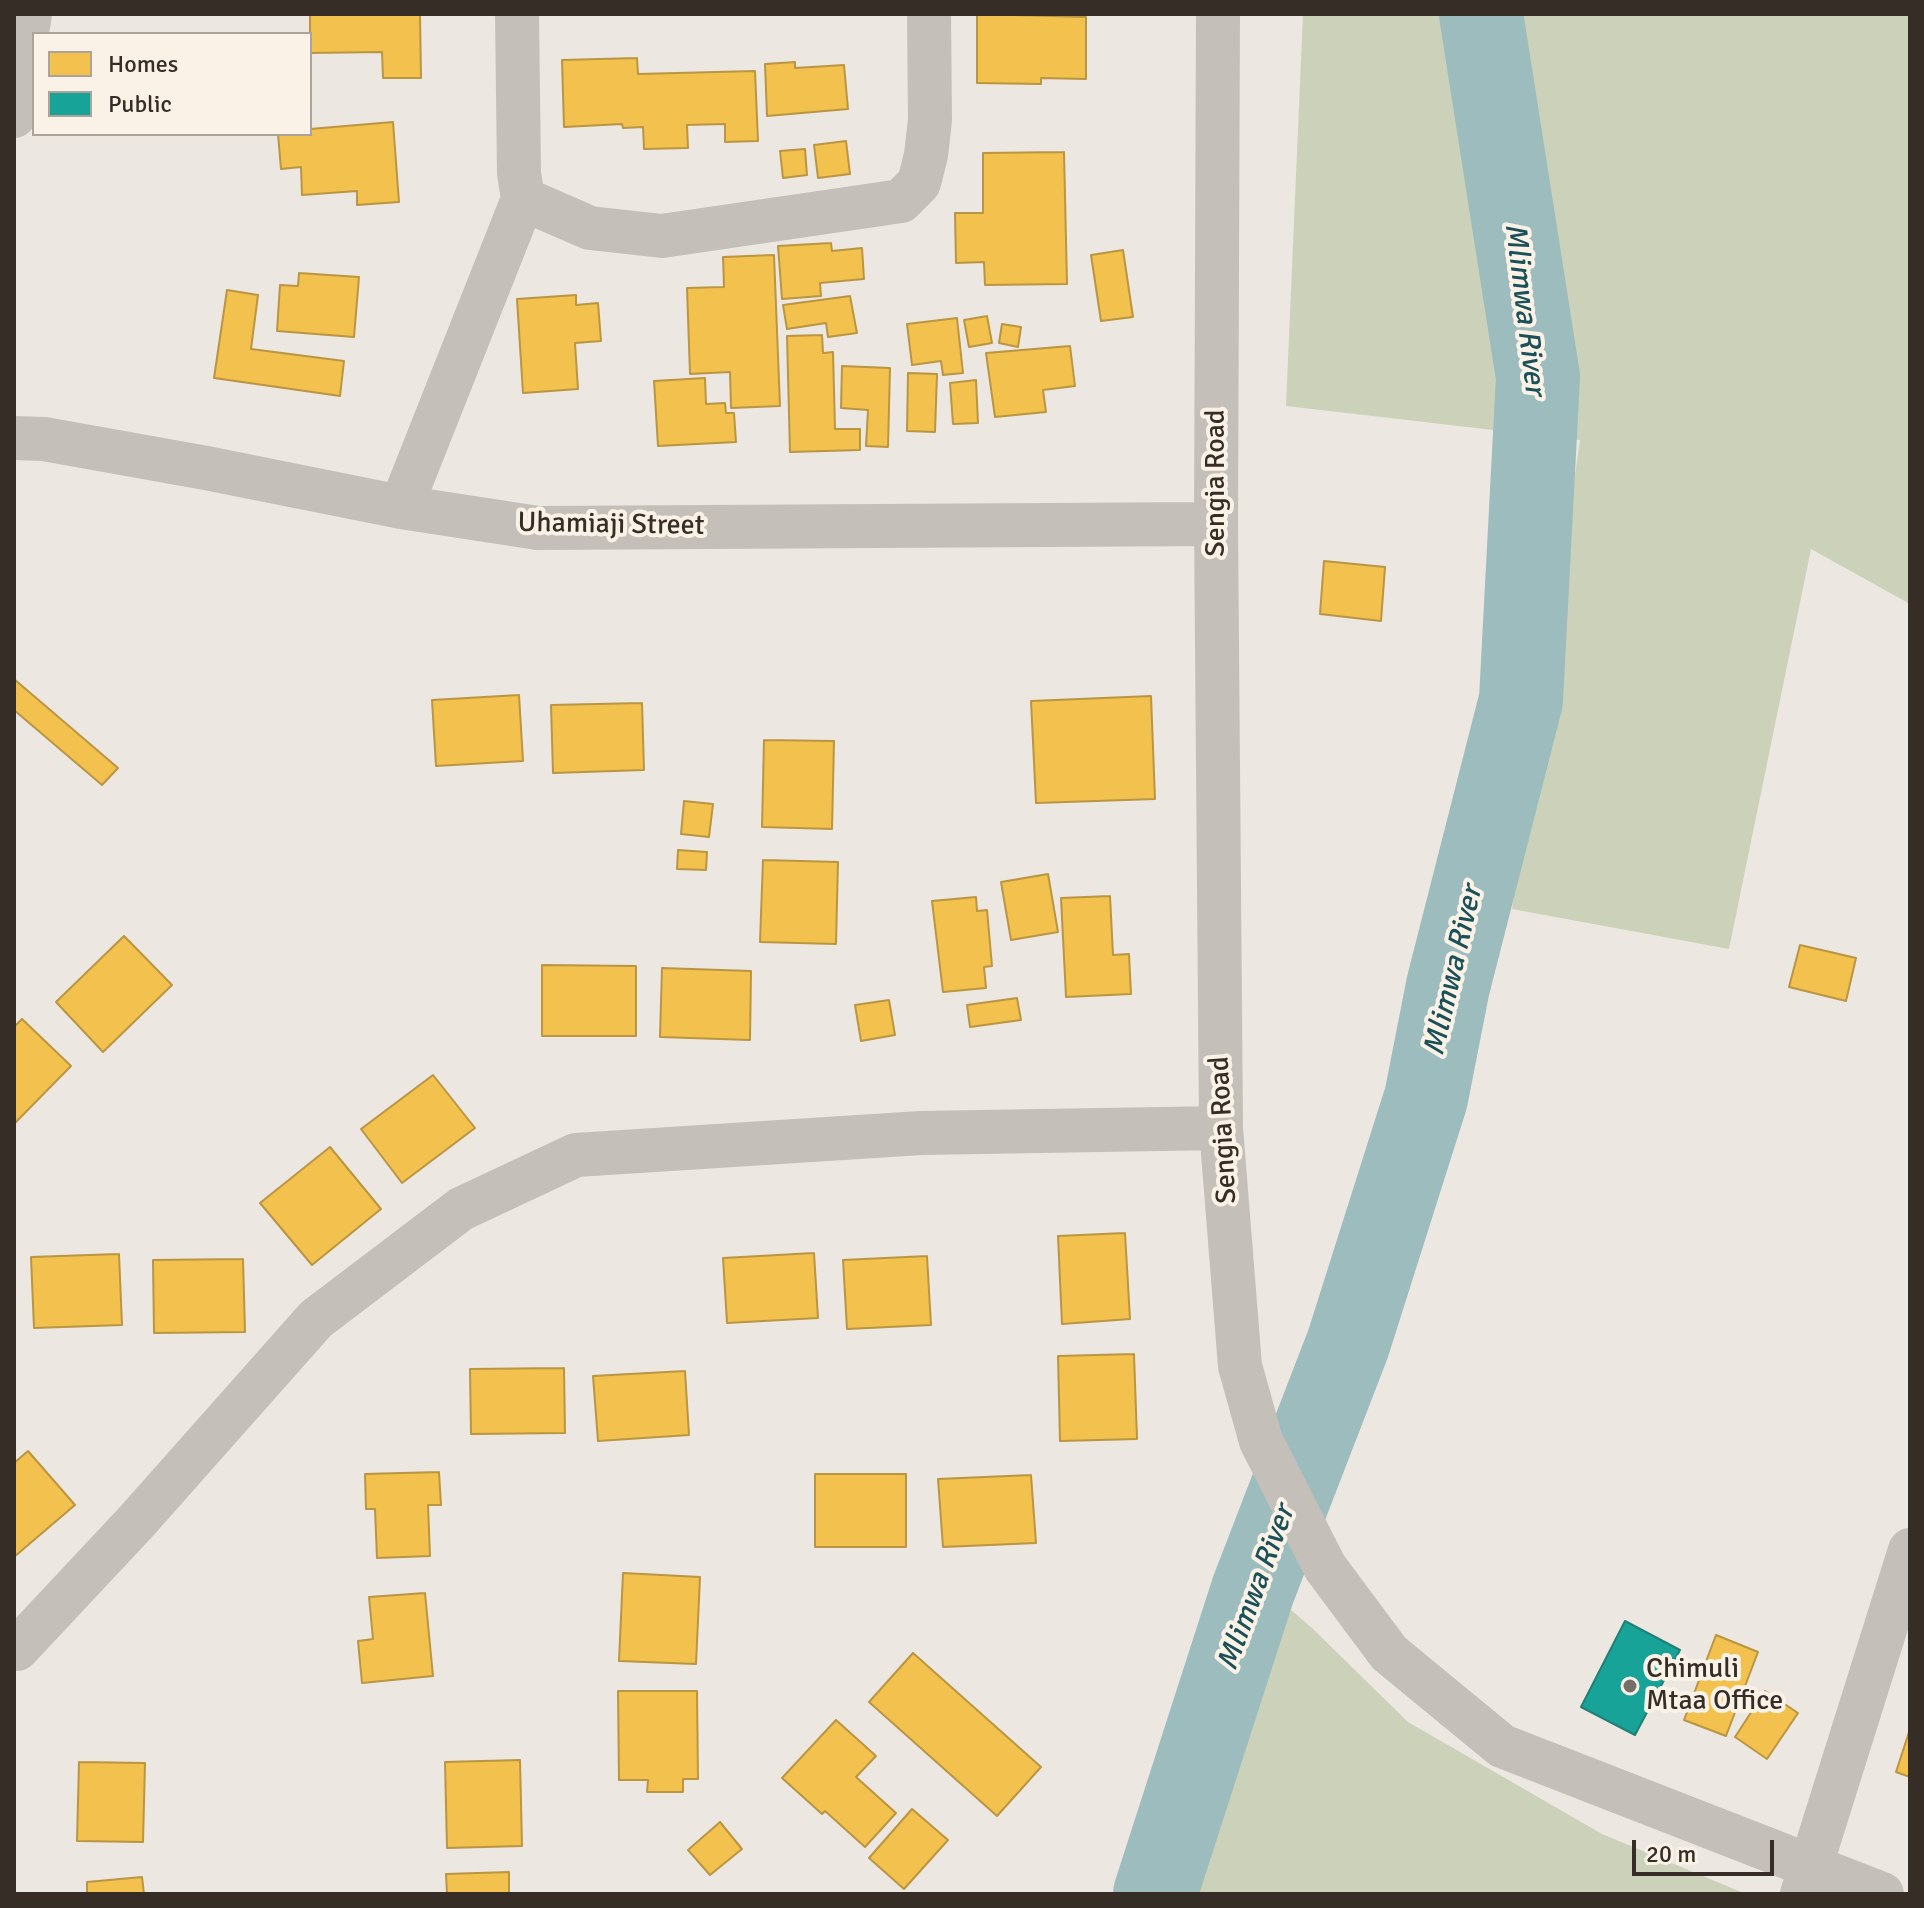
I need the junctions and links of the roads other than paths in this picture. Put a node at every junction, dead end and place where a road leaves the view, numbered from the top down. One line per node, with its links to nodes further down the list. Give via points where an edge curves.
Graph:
1 (30, 14): 5 (street)
2 (517, 14): 6 (street)
3 (929, 14): 6 (street, via 926,155 919,183 901,201 662,236 590,228)
4 (1218, 14): 9 (street, Sengia Road)
5 (14, 116)
6 (523, 199): 8 (street)
7 (14, 438): 8 (street, Uhamiaji Street, via 44,439)
8 (401, 507): 9 (street, Uhamiaji Street, via 538,528)
9 (1216, 524): 10 (street, Sengia Road)
10 (1221, 1128): 12 (street, via 921,1133 576,1155 461,1209 316,1319); 13 (street, Sengia Road, via 1240,1366 1261,1441 1325,1567 1389,1653 1502,1746)
11 (1910, 1550): 13 (street)
12 (17, 1649)
13 (1806, 1881): 14 (street, Sengia Road)
14 (1882, 1894)

